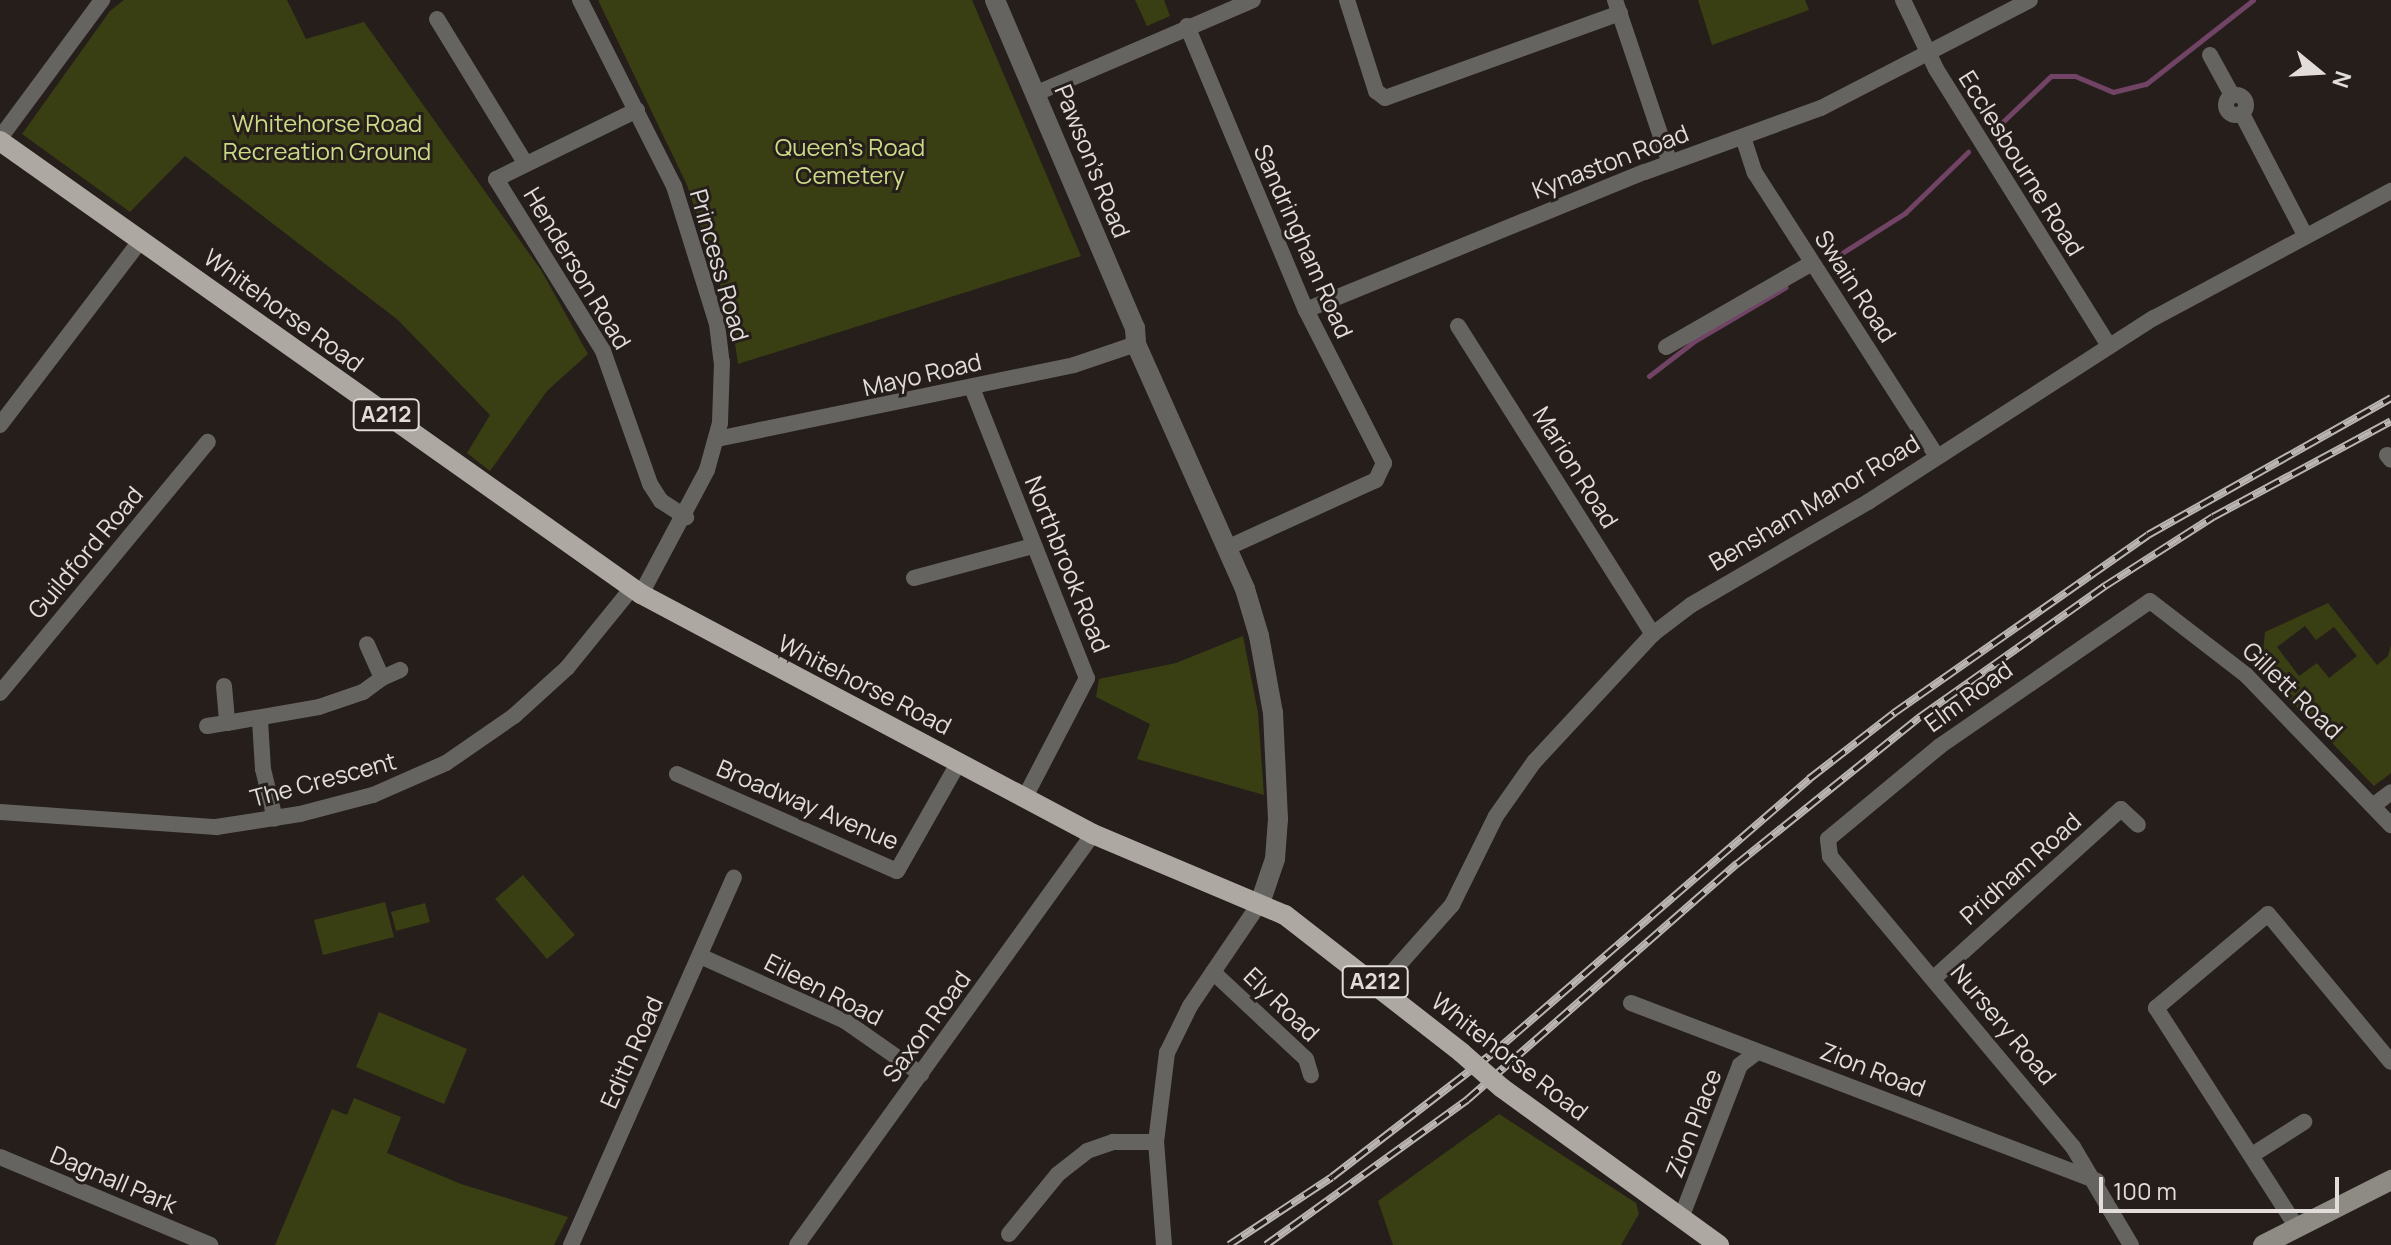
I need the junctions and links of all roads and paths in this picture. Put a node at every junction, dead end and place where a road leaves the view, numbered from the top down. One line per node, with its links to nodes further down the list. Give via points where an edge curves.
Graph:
1 (102, 0): 16 (street)
2 (580, 0): 14 (street, Princess Road)
3 (995, 0): 13 (street, Pawson's Road)
4 (1253, 0): 10 (street)
5 (1347, 0): 8 (street, via 1376,91 1385,98)
6 (1903, 0): 11 (street, Ecclesbourne Road)
7 (2030, 0): 11 (street, Kynaston Road)
8 (1618, 7): 17 (street)
9 (437, 19): 18 (street)
10 (1187, 26): 13 (street); 23 (street, Sandringham Road)
11 (1929, 54): 15 (street, Kynaston Road, via 1821,108); 26 (street, Ecclesbourne Road)
12 (2210, 55): 20 (street, via 2232,95 2227,110 2242,114)
13 (1037, 93): 25 (street, Pawson's Road, via 1135,328)
14 (637, 110): 18 (street, Henderson Road); 30 (street, Princess Road, via 674,186 717,324 722,406)
15 (1743, 137): 17 (street, Kynaston Road); 22 (street, Swain Road, via 1755,173)
16 (0, 140): 21 (main road, Whitehorse Road / A212)
17 (1670, 163): 23 (street, Kynaston Road)
18 (526, 164): 33 (street, Henderson Road, via 496,179 603,351 654,492)
19 (2391, 191): 20 (street, Bensham Manor Road)
20 (2305, 235): 26 (street, Bensham Manor Road)
21 (141, 240): 29 (street); 37 (main road, Whitehorse Road / A212)
22 (1812, 263): 27 (street); 32 (street, Swain Road)
23 (1306, 310): 35 (street, Sandringham Road, via 1384,463 1383,473)
24 (1458, 326): 39 (street, Marion Road)
25 (1136, 344): 28 (street, Mayo Road, via 1098,360); 35 (street, Pawson's Road)
26 (2109, 346): 32 (street, Bensham Manor Road)
27 (1666, 347)
28 (972, 388): 30 (street, Mayo Road); 34 (street, Northbrook Road)
29 (0, 425)
30 (717, 439): 33 (street, Princess Road)
31 (208, 442): 44 (street, Guildford Road)
32 (1937, 457): 39 (street, Bensham Manor Road, via 1691,605)
33 (686, 517): 37 (street, Princess Road)
34 (1033, 546): 36 (street); 51 (street, Northbrook Road, via 1087,678)
35 (1227, 548): 60 (street, via 1259,636 1273,713 1278,819 1275,859)
36 (923, 570)
37 (637, 591): 48 (main road, Whitehorse Road / A212); 54 (street, The Crescent, via 534,699 446,763 373,795)
38 (2150, 601): 52 (street, Gillett Road, via 2246,675); 58 (street, Elm Road, via 1940,746 1832,833)
39 (1653, 634): 64 (street, Bensham Manor Road, via 1534,762 1496,816 1452,905)
40 (367, 644): 42 (street)
41 (400, 670): 42 (street)
42 (382, 678): 45 (street, via 351,697)
43 (224, 686): 46 (street)
44 (0, 693)
45 (260, 720): 46 (street); 54 (street, via 263,769)
46 (227, 723): 47 (street)
47 (207, 726)
48 (959, 762): 49 (street, Broadway Avenue, via 897,871); 51 (main road, Whitehorse Road / A212)
49 (677, 774)
50 (2391, 792): 52 (street)
51 (1025, 797): 57 (main road, Whitehorse Road / A212)
52 (2374, 805): 56 (street, Gillett Road)
53 (0, 812): 54 (street, The Crescent, via 176,828)
54 (275, 819)
55 (2138, 825): 63 (street, Pridham Road, via 2121,809)
56 (2391, 825)
57 (1093, 834): 60 (main road, Whitehorse Road / A212); 68 (street, Saxon Road)
58 (1826, 844): 63 (street, Nursery Road, via 1830,856)
59 (734, 878): 61 (street, Edith Road)
60 (1260, 903): 62 (street); 64 (main road, Whitehorse Road / A212, via 1306,929)
61 (700, 956): 68 (street, Eileen Road, via 845,1021); 80 (street, Edith Road)
62 (1213, 972): 69 (street, Ely Road, via 1306,1059); 71 (street, via 1167,1053)
63 (1934, 978): 75 (street, Nursery Road, via 2054,1121)
64 (1380, 986): 76 (main road, Whitehorse Road / A212, bridge, via 1502,1088)
65 (1631, 1003): 66 (street, Zion Road)
66 (1757, 1052): 75 (street, Zion Road); 76 (street, Zion Place, via 1740,1065)
67 (2391, 1062): 72 (street, via 2268,914 2156,1008)
68 (921, 1074): 81 (street, Saxon Road)
69 (1311, 1075)
70 (2304, 1122): 72 (street)
71 (1156, 1142): 78 (street, via 1113,1142 1087,1151 1058,1174); 82 (street)
72 (2252, 1155): 77 (street)
73 (0, 1157): 79 (street, Dagnall Park)
74 (2391, 1180): 77 (main road)
75 (2097, 1181): 84 (street, Nursery Road)
76 (1681, 1218): 83 (main road, Whitehorse Road / A212)
77 (2298, 1229): 85 (main road)
78 (1009, 1234)
79 (210, 1245)
80 (571, 1245)
81 (797, 1245)
82 (1164, 1245)
83 (1719, 1245)
84 (2131, 1245)
85 (2263, 1245)

